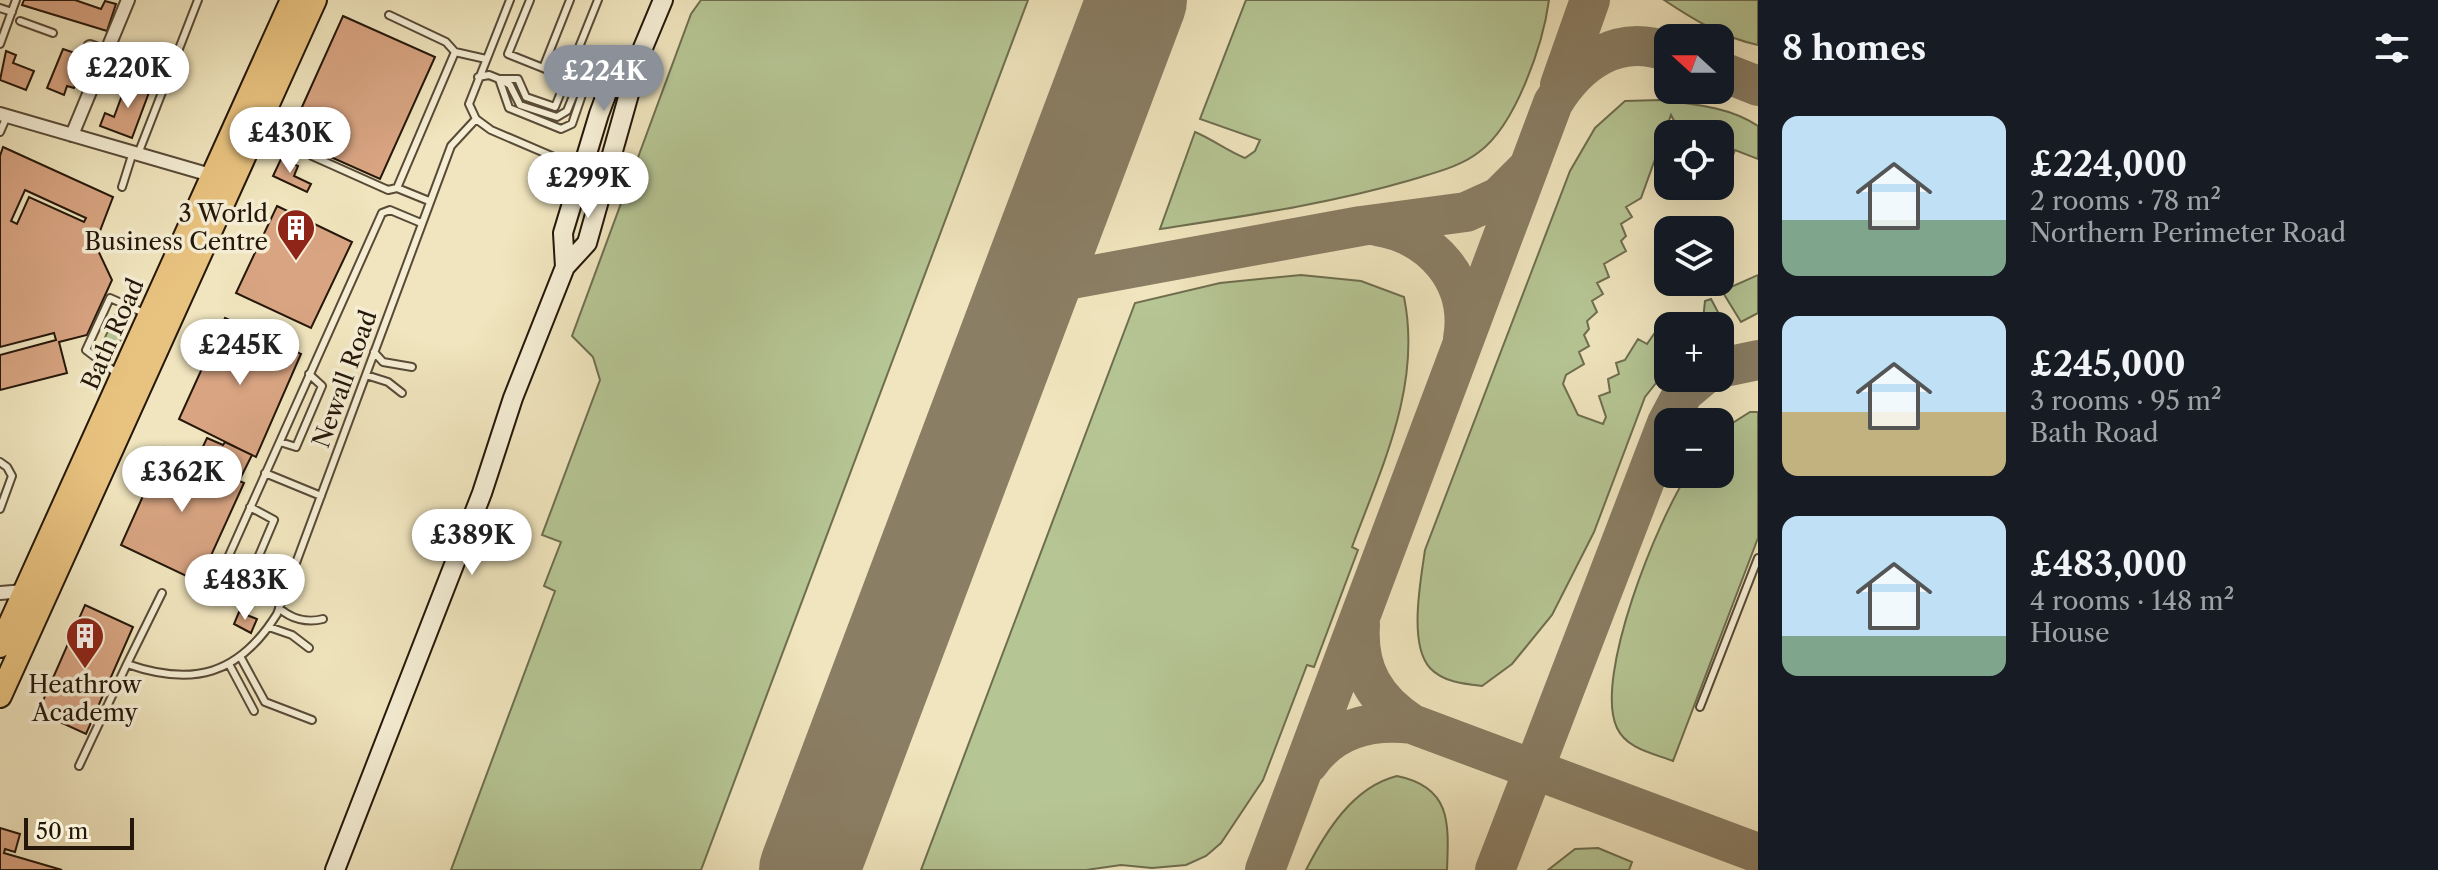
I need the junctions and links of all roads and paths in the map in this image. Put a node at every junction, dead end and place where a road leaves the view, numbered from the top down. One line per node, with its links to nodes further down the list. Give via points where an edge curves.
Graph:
1 (16, 0): 12 (lane)
2 (128, 0): 19 (street)
3 (198, 0): 31 (lane)
4 (292, 0): 34 (highway, Bath Road)
5 (315, 0): 66 (highway, Bath Road)
6 (510, 0): 21 (lane)
7 (530, 0): 22 (lane, via 508,54)
8 (570, 0): 22 (lane)
9 (598, 0): 24 (lane)
10 (663, 0): 20 (street)
11 (0, 8): 12 (lane)
12 (12, 12): 16 (lane)
13 (389, 15): 18 (lane, via 446,42)
14 (20, 21): 15 (lane)
15 (53, 33)
16 (0, 44)
17 (90, 47): 19 (street)
18 (455, 52): 21 (lane); 37 (lane)
19 (106, 53): 30 (street)
20 (640, 55): 33 (street, via 612,79); 35 (street)
21 (486, 59): 23 (lane)
22 (543, 68): 24 (lane)
23 (478, 77): 25 (lane); 28 (lane, via 469,104)
24 (568, 78): 25 (lane, via 558,104 551,107 526,97 518,79); 26 (lane)
25 (499, 79): 26 (lane, via 510,85 520,105 557,117 567,111); 26 (lane, via 509,108 561,129 572,124 584,89)
26 (578, 84)
27 (4, 115): 29 (lane); 30 (street)
28 (476, 119): 33 (lane); 38 (lane, Newall Road, via 451,146)
29 (0, 132)
30 (72, 135): 31 (street)
31 (135, 153): 34 (street); 36 (lane)
32 (312, 156): 37 (lane, via 388,190)
33 (582, 170): 35 (lane); 40 (street, via 563,233)
34 (214, 176): 41 (highway, Bath Road)
35 (608, 180): 40 (street, via 587,243)
36 (122, 187)
37 (397, 188): 38 (lane)
38 (429, 201): 39 (lane, Newall Road)
39 (421, 223): 42 (lane, Newall Road); 44 (lane, via 390,210 382,213)
40 (565, 267): 71 (street)
41 (149, 316): 46 (highway, Bath Road); 46 (lane, via 110,298 87,352)
42 (374, 352): 43 (lane, via 383,362); 45 (lane, Newall Road)
43 (412, 367)
44 (309, 374): 48 (lane); 48 (lane, via 322,386 296,447)
45 (366, 375): 47 (lane); 51 (lane, Newall Road)
46 (121, 377): 55 (highway, Bath Road)
47 (402, 393)
48 (280, 442): 50 (lane)
49 (0, 462): 53 (lane, via 12,476)
50 (265, 473): 51 (lane); 52 (lane)
51 (321, 496): 58 (lane, Newall Road)
52 (250, 507): 52 (lane, via 222,571 244,581 274,520)
53 (0, 509)
54 (1758, 558): 67 (lane)
55 (25, 591): 56 (street); 61 (highway, Bath Road)
56 (0, 593)
57 (162, 593): 64 (lane)
58 (279, 608): 59 (lane, via 307,621); 60 (lane, Newall Road)
59 (323, 619)
60 (269, 627): 62 (lane); 63 (lane, Newall Road)
61 (0, 646)
62 (309, 648)
63 (241, 658): 65 (lane, Newall Road); 69 (lane, via 265,702)
64 (127, 664): 65 (lane, Newall Road, via 186,676); 70 (lane)
65 (229, 664): 68 (lane)
66 (0, 696)
67 (1700, 707)
68 (254, 711)
69 (312, 720)
70 (79, 766)
71 (335, 870)

